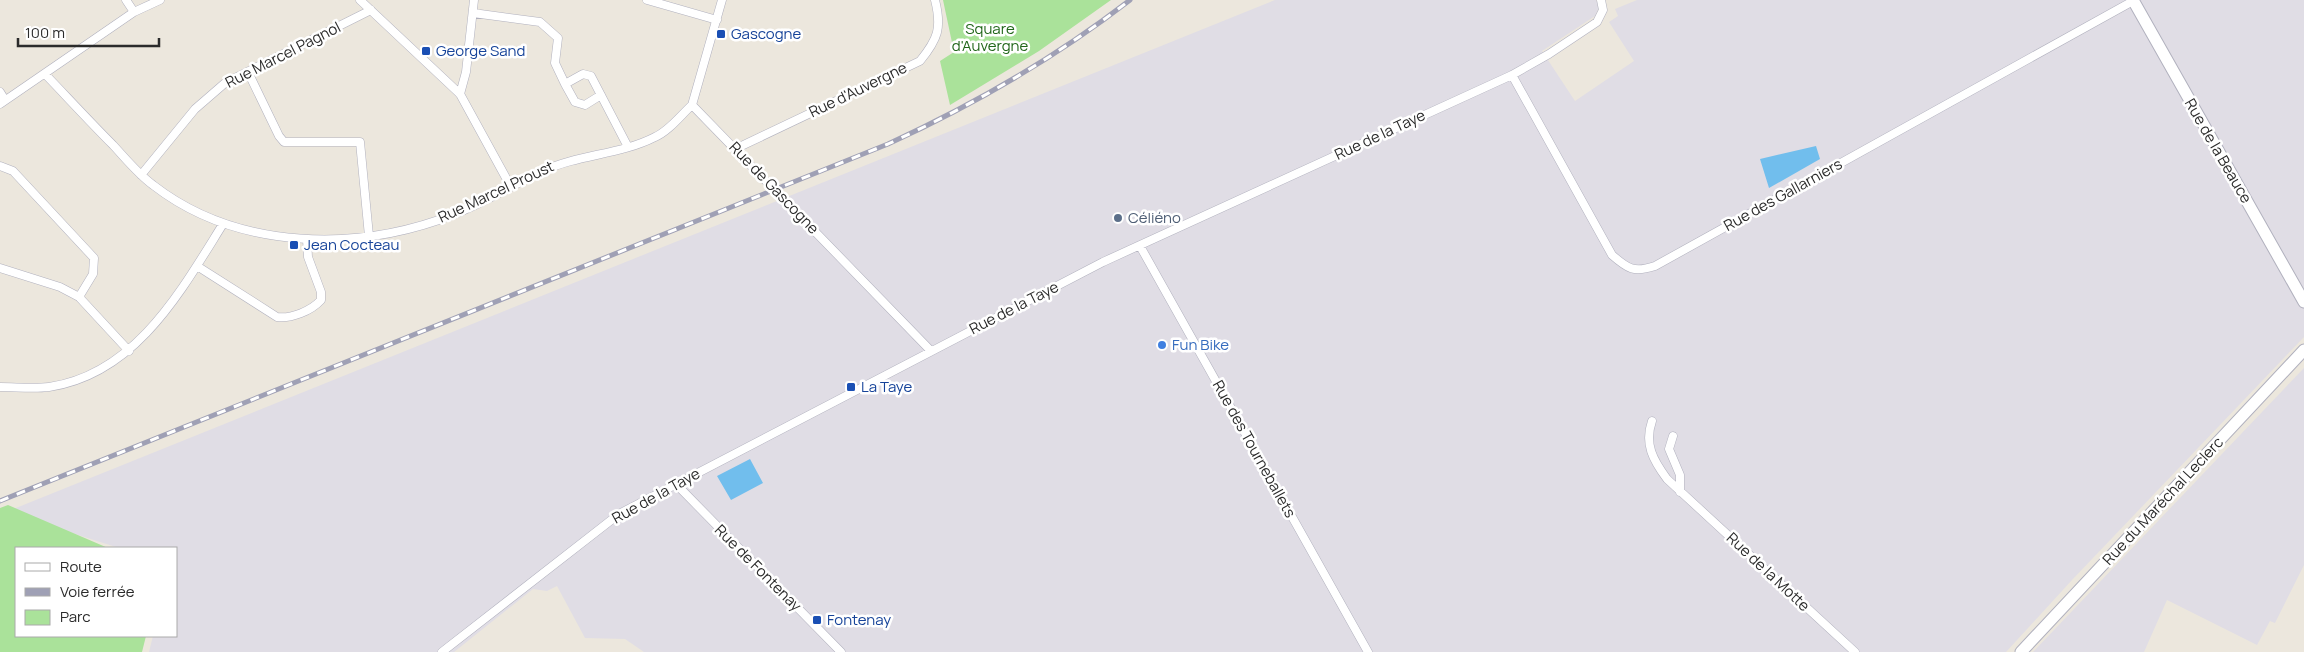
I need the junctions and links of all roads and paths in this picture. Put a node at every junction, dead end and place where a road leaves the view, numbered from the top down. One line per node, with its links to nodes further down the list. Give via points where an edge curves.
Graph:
1 (126, 0): 11 (street)
2 (160, 0): 11 (street)
3 (360, 0): 10 (street)
4 (474, 0): 12 (street)
5 (646, 0): 13 (street)
6 (722, 0): 13 (street)
7 (935, 0): 24 (street, Rue d'Auvergne, via 938,32 920,61)
8 (1601, 0): 16 (street, Rue de la Taye, via 1604,10 1597,22)
9 (2133, 1): 16 (street, Rue des Gallarniers, via 1655,266 1640,271 1625,267 1612,255); 35 (main road, Rue de la Beauce)
10 (371, 10): 14 (street, Rue Marcel Pagnol); 19 (street)
11 (134, 12): 15 (street)
12 (473, 12): 17 (street, via 540,22 558,38 555,63); 19 (street)
13 (716, 20): 22 (street)
14 (248, 72): 26 (street, Rue Marcel Pagnol, via 225,82 208,96); 29 (street, via 278,136 284,142 360,142)
15 (45, 74): 21 (street); 26 (street, Rue Marcel Proust)
16 (1512, 75): 31 (street, Rue de la Taye)
17 (565, 84): 20 (street, via 584,74 591,76); 20 (street, via 574,102 585,105)
18 (0, 92): 21 (street)
19 (460, 94): 27 (street)
20 (601, 95): 23 (street)
21 (3, 102)
22 (692, 105): 23 (street, Rue Marcel Proust, via 656,137); 24 (street, Rue de Gascogne)
23 (628, 147): 27 (street, Rue Marcel Proust, via 560,163)
24 (735, 149): 38 (street, Rue de Gascogne)
25 (0, 166): 34 (street, via 13,171 94,258 94,274)
26 (141, 174): 28 (street, Rue Marcel Proust, via 175,200)
27 (511, 187): 29 (street, Rue Marcel Proust, via 456,214)
28 (224, 224): 30 (street, Rue Marcel Proust, via 243,230); 32 (street)
29 (369, 236): 30 (street, Rue Marcel Proust)
30 (307, 239): 32 (street, via 308,257 321,300 315,306 286,318 277,317)
31 (1140, 246): 38 (street, Rue de la Taye); 46 (street, Rue des Tourneballets)
32 (197, 266): 37 (street, via 156,325)
33 (0, 268): 34 (street, via 60,287)
34 (79, 298): 37 (street)
35 (2304, 302)
36 (2304, 350): 48 (main road, Rue du Maréchal Leclerc)
37 (129, 351): 39 (street, via 89,376 49,387)
38 (931, 351): 42 (street, Rue de la Taye)
39 (0, 387)
40 (1652, 421): 43 (street, Rue de la Motte, via 1648,447 1655,463)
41 (1673, 436): 43 (street, via 1669,449 1680,475)
42 (676, 484): 44 (street, Rue de la Taye, via 619,514); 45 (street, Rue de Fontenay)
43 (1680, 492): 47 (street, Rue de la Motte)
44 (442, 652)
45 (841, 652)
46 (1368, 652)
47 (1855, 652)
48 (2021, 652)

